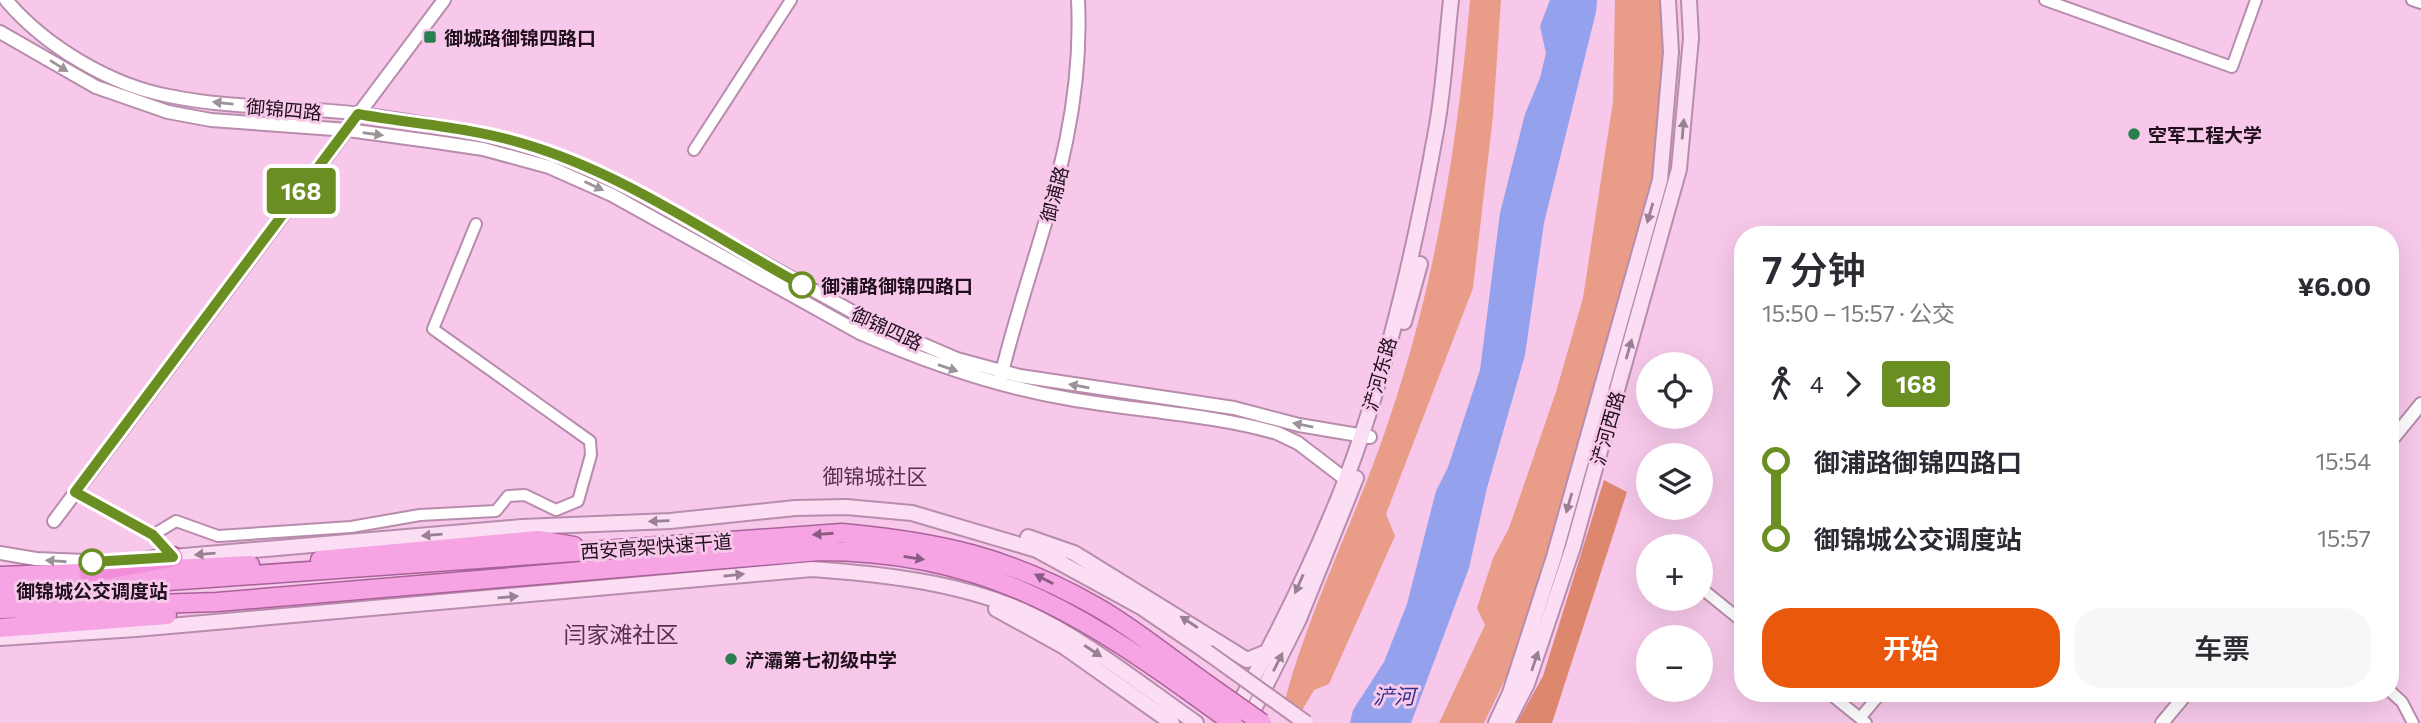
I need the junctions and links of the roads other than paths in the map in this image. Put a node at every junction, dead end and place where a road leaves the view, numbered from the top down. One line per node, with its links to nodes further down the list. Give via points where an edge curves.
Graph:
1 (6, 0): 14 (street, 御锦四路, one-way to 1, via 167,96 96,69 50,41)
2 (444, 0): 14 (street)
3 (791, 0): 16 (street)
4 (1078, 0): 18 (street, 御浦路, via 1079,66 1067,149)
5 (1451, 0): 21 (main road, 浐河东路, via 1437,128 1407,277)
6 (1460, 0): 21 (main road, 浐河东路, via 1445,134 1416,282)
7 (1668, 0): 54 (main road, 浐河西路, one-way to 54, via 1671,52 1660,180 1554,557)
8 (1689, 0): 55 (main road, 浐河西路, one-way to 8, via 1528,684 1573,547 1679,169 1691,38)
9 (2045, 0): 10 (street, via 2232,67)
10 (2256, 0)
11 (2412, 0): 12 (street)
12 (2421, 3)
13 (0, 32): 15 (street, 御锦四路, one-way to 15, via 96,87 147,106 211,120)
14 (358, 114): 15 (street); 18 (street, 御锦四路, via 465,130 565,158 607,176 871,321)
15 (348, 130): 18 (street, 御锦四路, one-way to 18, via 483,149 549,167 612,195 860,333 925,360); 23 (street)
16 (694, 150)
17 (476, 224): 26 (street, via 433,329 590,441 591,455 578,501 556,510 525,495 508,496 496,511 218,536 176,521)
18 (1000, 378): 21 (street, 御锦四路, one-way to 18, via 1234,408); 22 (street, 御锦四路, via 1070,400 1270,431 1298,443)
19 (2421, 404): 20 (street)
20 (2399, 431)
21 (1365, 436): 22 (main road, 浐河东路)
22 (1349, 483): 41 (main road, 浐河东路, one-way to 41); 51 (main road, 浐河东路, one-way to 22, via 1300,619)
23 (75, 492): 24 (street); 26 (street)
24 (54, 521)
25 (977, 530): 29 (main road, one-way to 29, via 912,513 795,508); 41 (main road, one-way to 25, via 1247,660 1074,553 1009,530); 53 (main road, bridge, via 1081,571 1141,607)
26 (153, 535): 29 (street)
27 (601, 551): 31 (highway, via 538,540 264,564); 37 (highway, 西安高架快速干道); 42 (highway, 西安高架快速干道, one-way to 27, via 1097,607 1030,572 917,540 842,533)
28 (0, 553): 29 (street, one-way to 28, via 94,562)
29 (173, 557): 31 (highway)
30 (585, 570): 33 (highway, 西安高架快速干道); 34 (main road); 42 (highway, 西安高架快速干道, one-way to 42, via 820,551 937,562 1054,603)
31 (89, 573): 32 (highway)
32 (0, 574)
33 (510, 576): 37 (highway, 西安高架快速干道, via 217,602); 39 (highway, via 483,587)
34 (702, 578): 35 (main road, one-way to 35, via 812,569); 40 (main road, one-way to 34)
35 (916, 581): 48 (main road, one-way to 48, via 1021,610 1088,648); 49 (main road, via 998,610 1063,646)
36 (1713, 598): 38 (street)
37 (8, 601)
38 (1734, 615)
39 (0, 628)
40 (0, 638)
41 (1269, 651): 50 (main road, 浐河东路)
42 (1199, 689): 50 (highway, 西安高架快速干道, bridge); 52 (highway, 西安高架快速干道, bridge)
43 (2399, 699): 57 (street)
44 (1840, 702): 47 (street)
45 (1875, 702): 47 (street)
46 (2180, 702): 56 (street)
47 (1863, 721)
48 (1195, 722)
49 (1172, 723)
50 (1231, 723)
51 (1247, 723)
52 (1262, 723)
53 (1306, 723)
54 (1496, 723)
55 (1507, 723)
56 (2162, 723)
57 (2413, 723)

